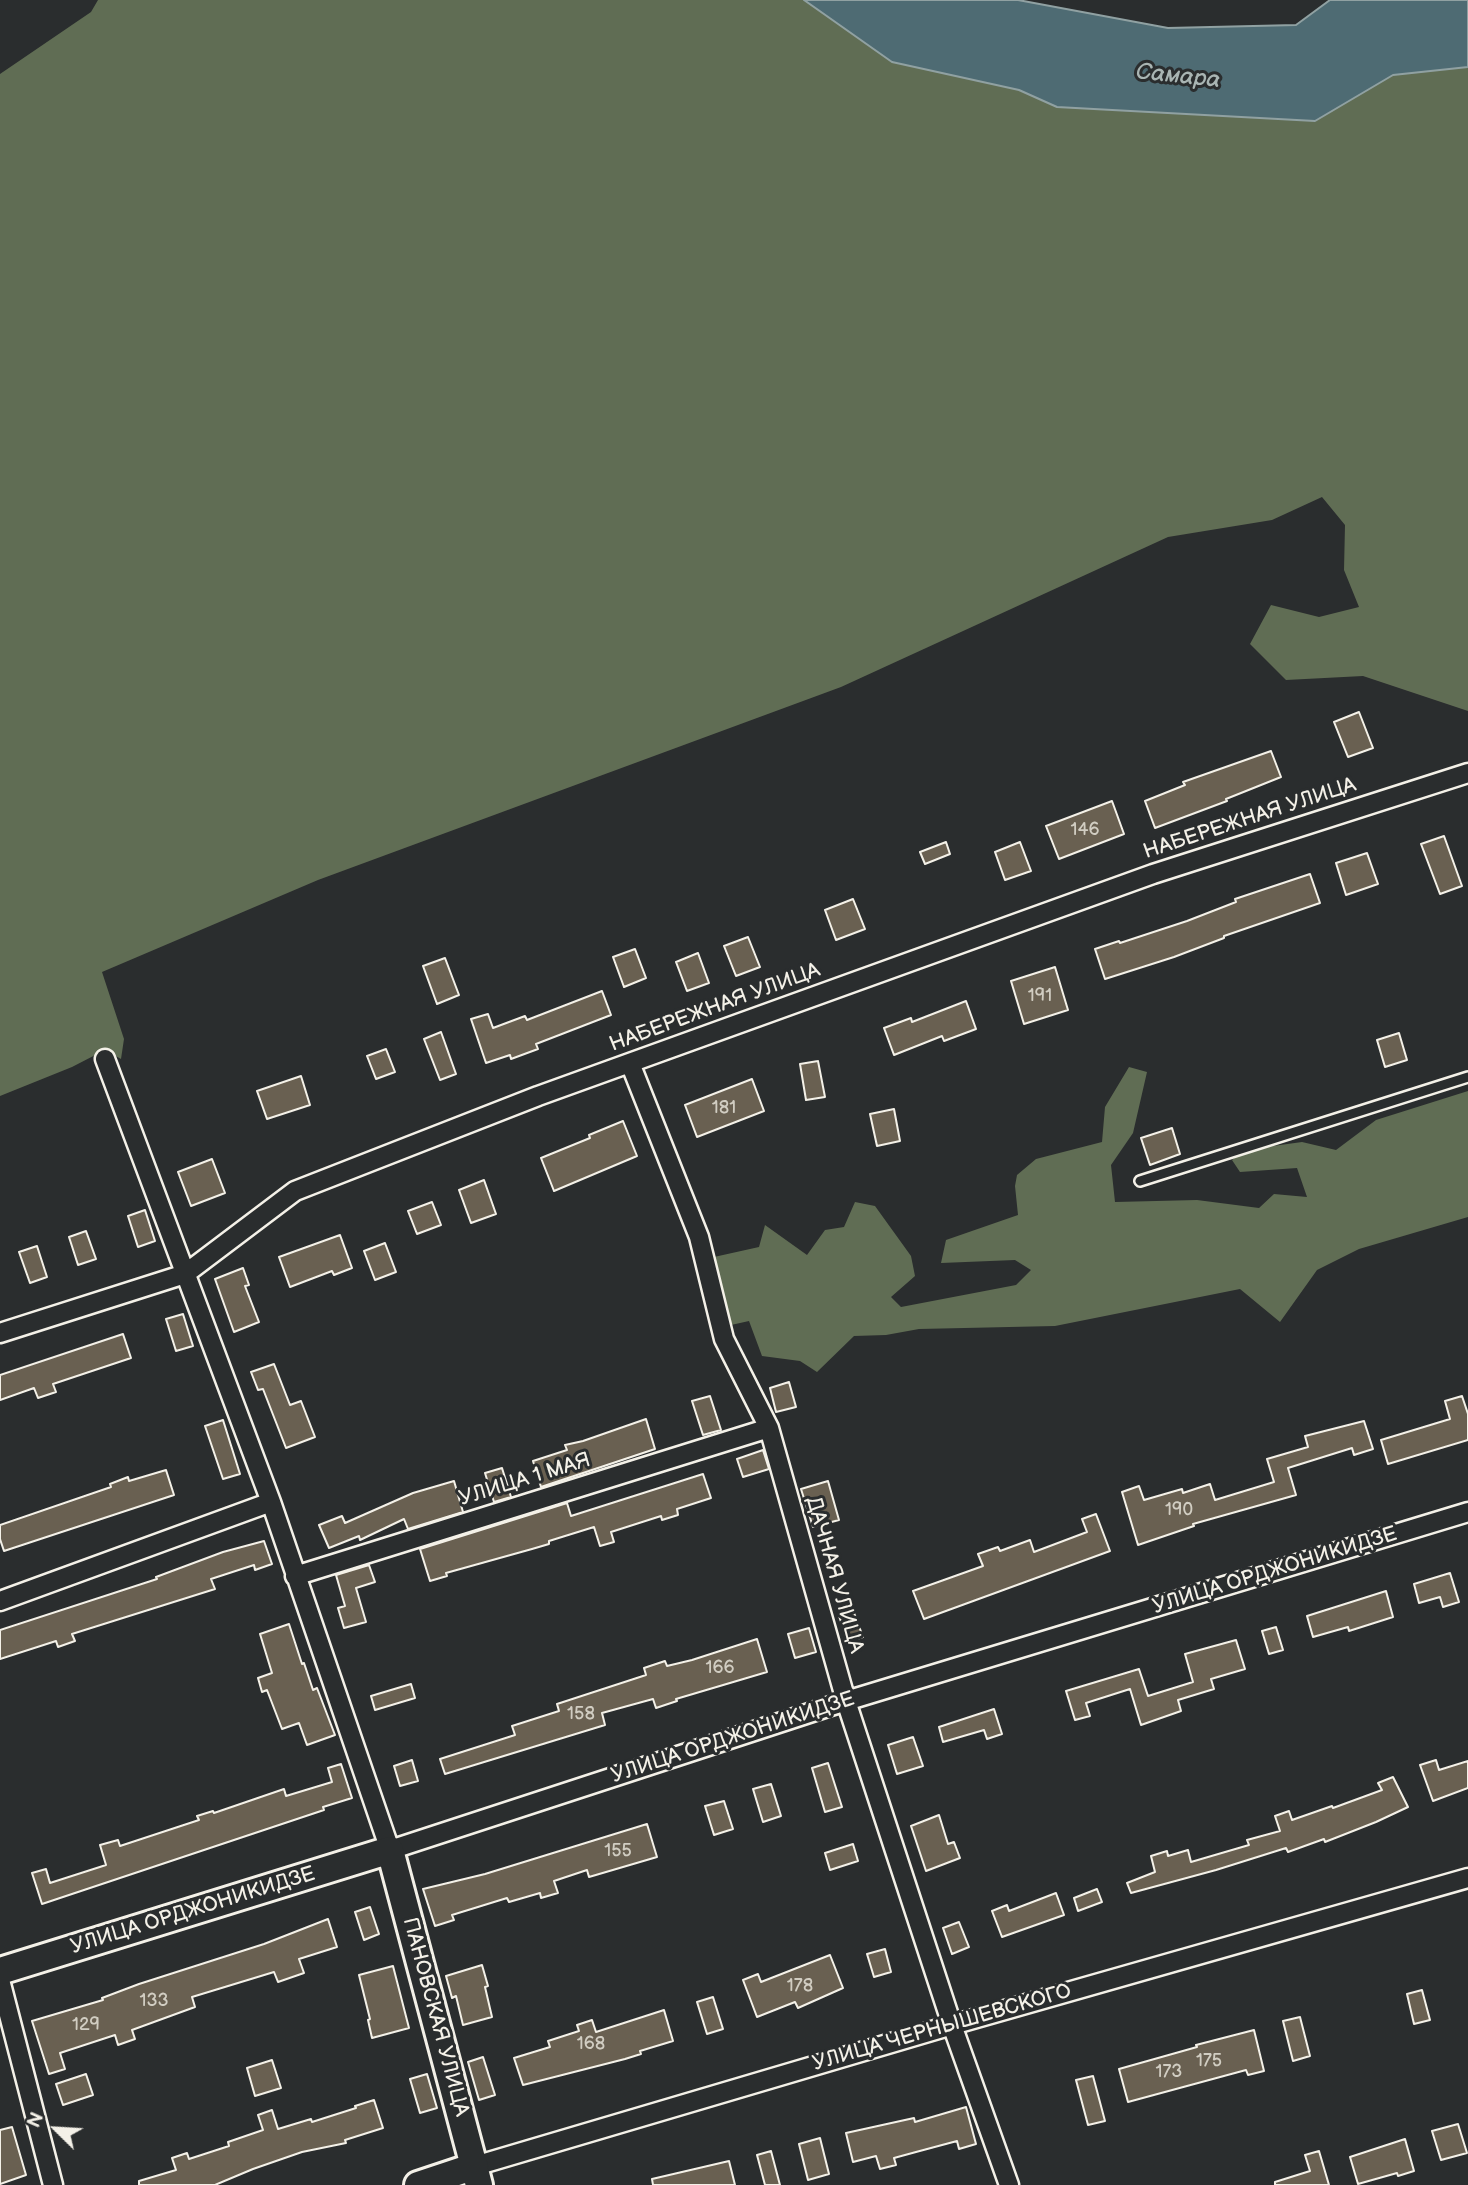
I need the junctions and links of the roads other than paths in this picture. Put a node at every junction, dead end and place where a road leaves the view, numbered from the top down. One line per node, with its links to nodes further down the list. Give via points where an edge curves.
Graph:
1 (1468, 773): 3 (street, НАБЕРЕЖНАЯ УЛИЦА, via 1153,874)
2 (105, 1059): 6 (street)
3 (630, 1063): 6 (street, НАБЕРЕЖНАЯ УЛИЦА, via 295,1191); 8 (street, ДАЧНАЯ УЛИЦА, via 699,1237 724,1339)
4 (1468, 1077): 5 (lane)
5 (1140, 1181)
6 (185, 1274): 7 (street, НАБЕРЕЖНАЯ УЛИЦА); 9 (street)
7 (0, 1333)
8 (769, 1428): 11 (street, УЛИЦА 1 МАЯ); 13 (street, ДАЧНАЯ УЛИЦА)
9 (271, 1502): 11 (street); 12 (street)
10 (1468, 1512): 13 (street, УЛИЦА ОРДЖОНИКИДЗЕ)
11 (295, 1576): 14 (street)
12 (0, 1601)
13 (846, 1701): 14 (street, УЛИЦА ОРДЖОНИКИДЗЕ); 18 (street, ДАЧНАЯ УЛИЦА)
14 (390, 1850): 16 (main road, УЛИЦА ОРДЖОНИКИДЗЕ); 19 (main road, ПАНОВСКАЯ УЛИЦА)
15 (1468, 1878): 18 (street, УЛИЦА ЧЕРНЫШЕВСКОГО)
16 (0, 1971)
17 (0, 1979): 20 (street)
18 (952, 2025): 19 (street, УЛИЦА ЧЕРНЫШЕВСКОГО); 22 (street, ДАЧНАЯ УЛИЦА)
19 (477, 2176): 21 (main road, УЛИЦА ЧЕРНЫШЕВСКОГО)
20 (53, 2185)
21 (418, 2185)
22 (1009, 2185)

